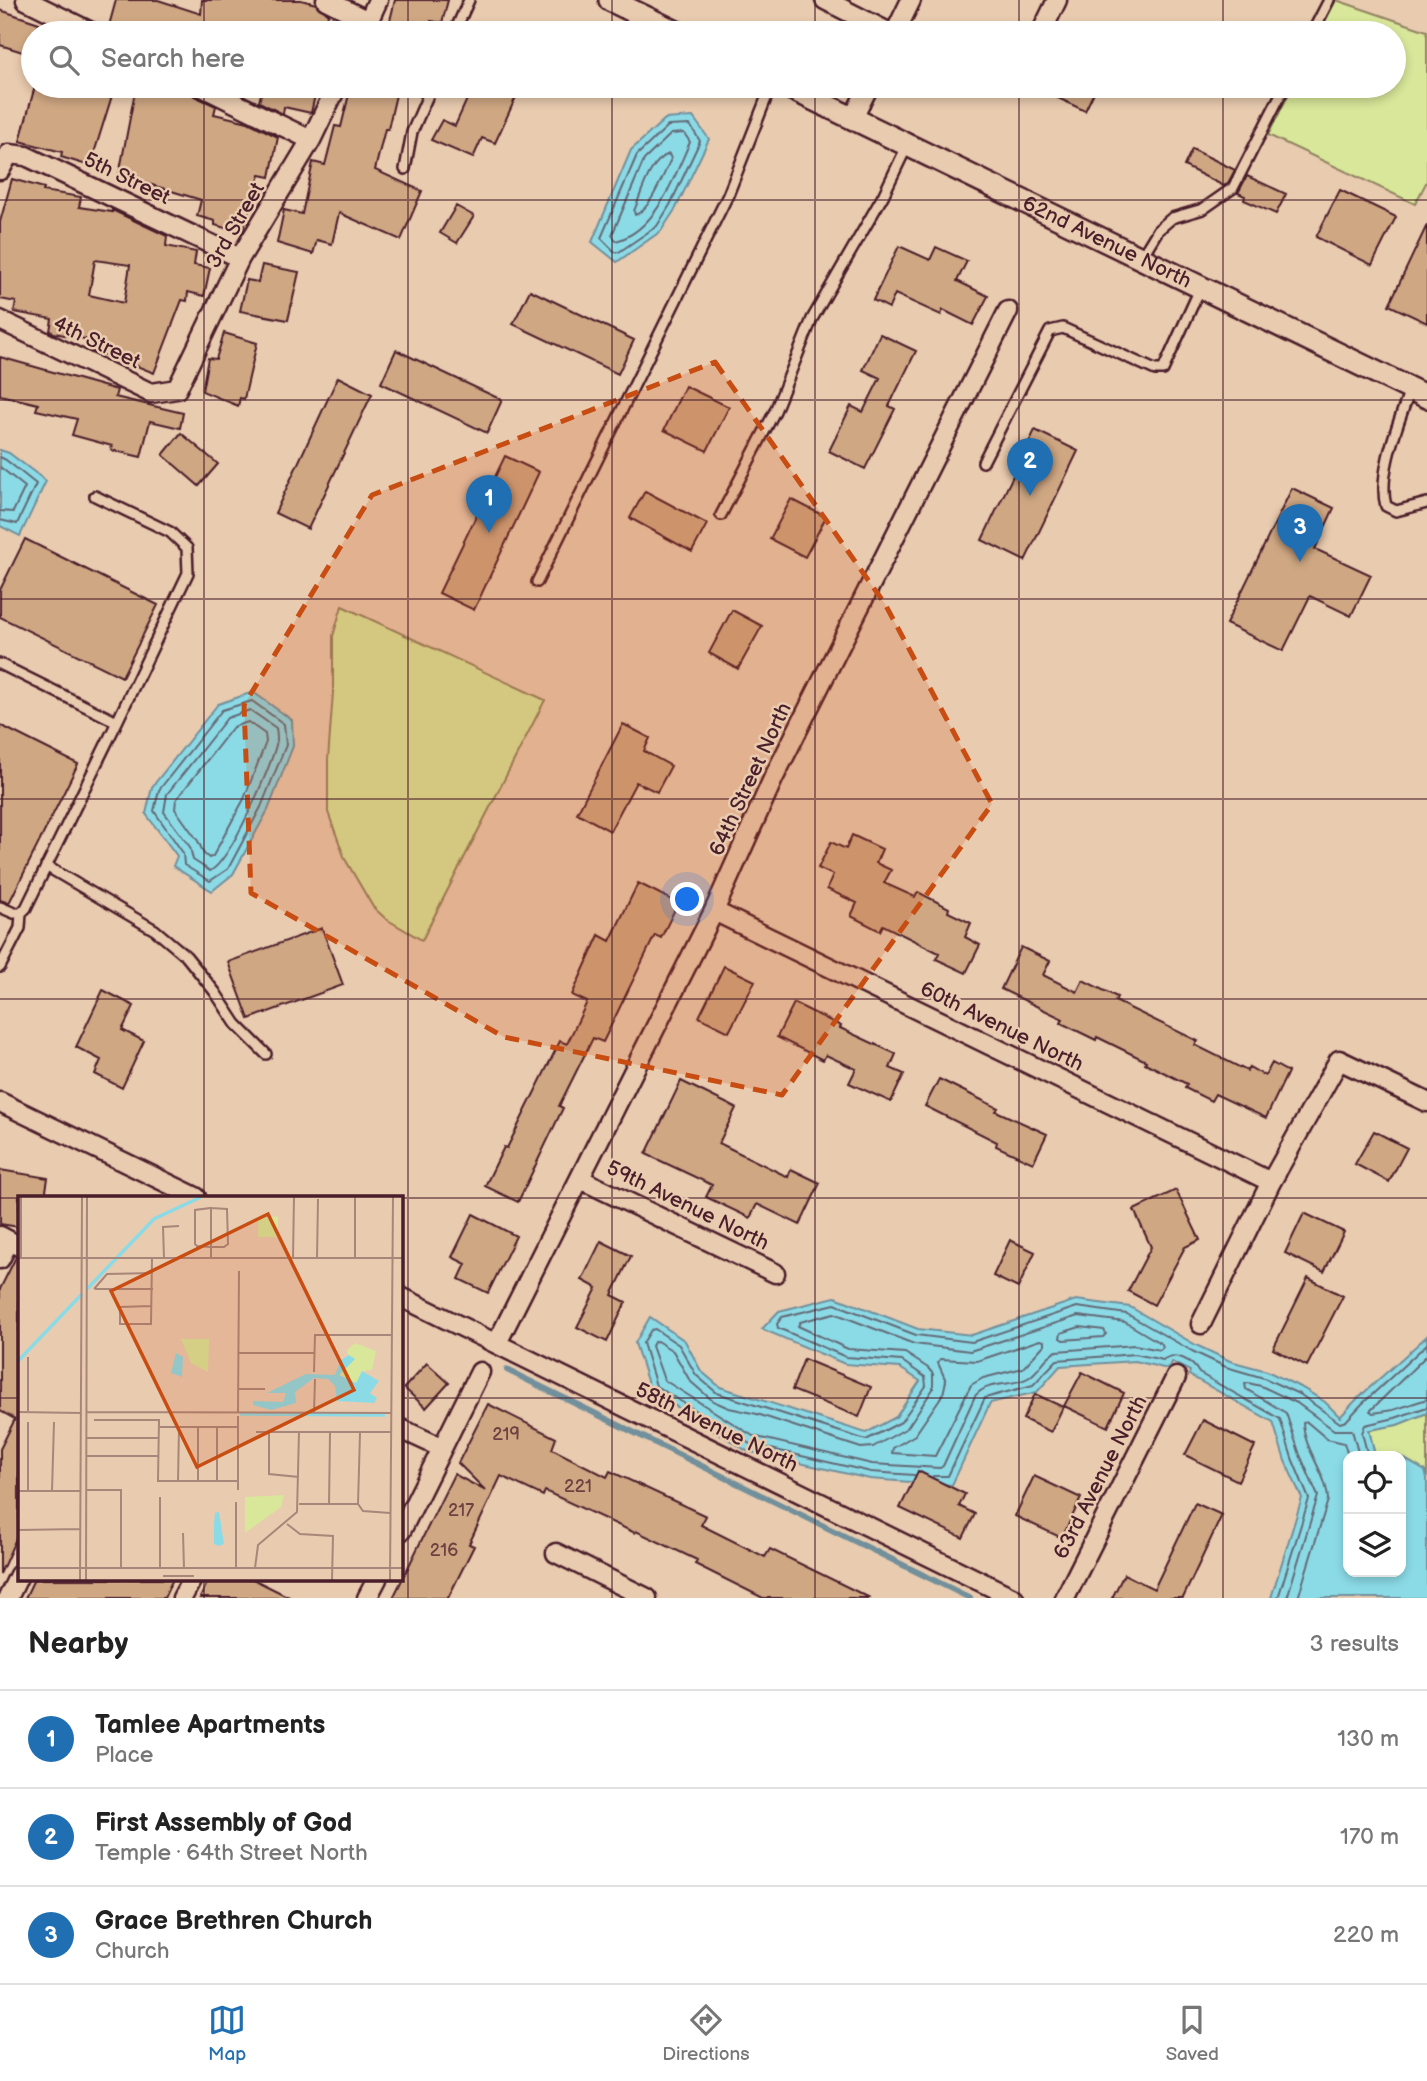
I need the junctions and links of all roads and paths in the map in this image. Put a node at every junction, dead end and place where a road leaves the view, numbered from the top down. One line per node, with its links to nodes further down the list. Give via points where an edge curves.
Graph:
1 (26, 0): 10 (street)
2 (326, 0): 11 (street)
3 (378, 0): 12 (street)
4 (469, 0): 13 (lane)
5 (610, 0): 14 (street)
6 (825, 0): 15 (street)
7 (911, 0): 16 (street)
8 (1057, 0): 17 (street)
9 (1329, 0): 18 (lane)
10 (69, 21)
11 (356, 21)
12 (368, 21)
13 (459, 21)
14 (653, 21)
15 (868, 21)
16 (899, 21)
17 (1047, 21)
18 (1318, 21)
19 (225, 98): 27 (street)
20 (331, 98): 27 (street, 3rd Street)
21 (427, 98): 29 (lane, via 412,132)
22 (766, 98): 42 (lane, via 728,195)
23 (811, 98): 26 (street, 62nd Avenue North)
24 (863, 98): 26 (street)
25 (1279, 98): 32 (lane, via 1233,187 1203,209 1172,218 1158,230)
26 (853, 118): 28 (street, 62nd Avenue North)
27 (311, 140): 31 (street, 3rd Street)
28 (907, 144): 32 (street, 62nd Avenue North); 41 (lane, via 883,196 812,319 775,411)
29 (405, 169)
30 (0, 170): 31 (street, 5th Street, via 9,153 26,156)
31 (240, 258): 36 (street, 3rd Street)
32 (1141, 258): 33 (street, 62nd Avenue North)
33 (1201, 287): 37 (street, 62nd Avenue North); 38 (lane, via 1163,370 1063,328 1050,331)
34 (1008, 311): 47 (street, 64th Street North, via 773,779)
35 (0, 320): 36 (street, 4th Street, via 151,393)
36 (177, 389)
37 (1418, 393): 40 (lane, via 1391,447 1383,495 1386,506 1396,511)
38 (983, 462)
39 (95, 496): 44 (lane, via 170,532 187,548 188,573)
40 (1427, 503)
41 (721, 515)
42 (537, 582)
43 (0, 664): 44 (lane)
44 (117, 722): 45 (lane)
45 (46, 866): 48 (lane); 50 (lane, via 155,930 186,956 236,1024)
46 (0, 907): 48 (lane)
47 (714, 911): 53 (street, 64th Street North); 54 (street, 60th Avenue North)
48 (21, 913): 49 (lane, via 20,928)
49 (0, 967)
50 (266, 1055)
51 (0, 1102): 55 (street)
52 (1427, 1102): 54 (street, via 1339,1060)
53 (580, 1179): 58 (street, 59th Avenue North); 61 (street, 64th Street North)
54 (1271, 1182): 60 (street)
55 (194, 1196)
56 (9, 1241): 57 (street)
57 (0, 1259)
58 (775, 1273)
59 (402, 1297): 61 (street, 58th Avenue North)
60 (1201, 1324)
61 (497, 1343): 75 (street, 58th Avenue North)
62 (480, 1372): 65 (street)
63 (1176, 1377): 76 (street, 63rd Avenue North)
64 (402, 1429): 65 (street)
65 (442, 1448): 66 (street)
66 (402, 1529)
67 (556, 1553): 74 (street)
68 (18, 1576): 71 (street)
69 (191, 1580): 72 (street)
70 (376, 1580): 73 (street)
71 (8, 1598)
72 (182, 1598)
73 (367, 1598)
74 (648, 1598)
75 (1014, 1598)
76 (1065, 1598)

